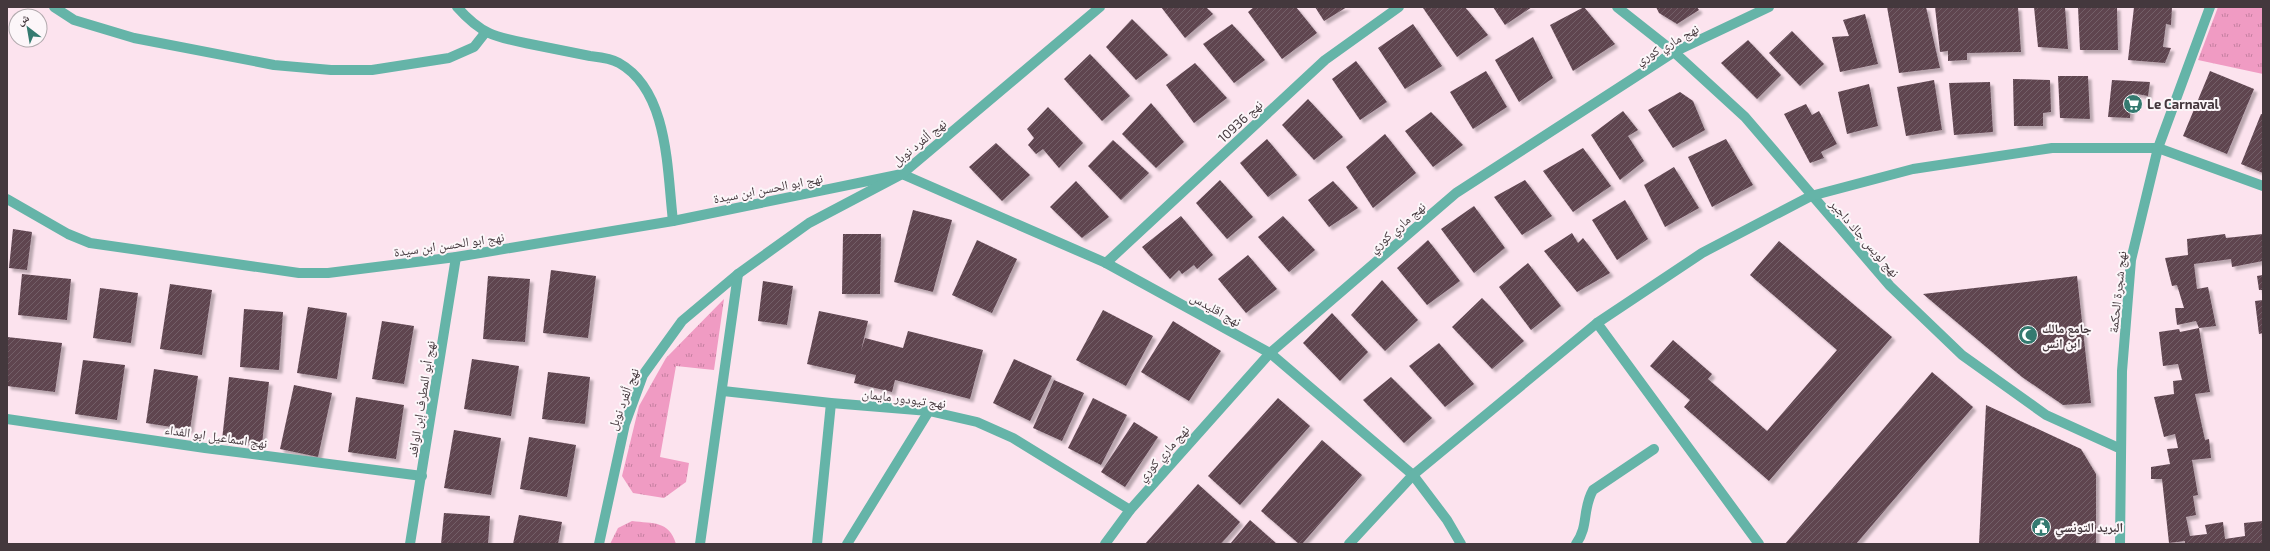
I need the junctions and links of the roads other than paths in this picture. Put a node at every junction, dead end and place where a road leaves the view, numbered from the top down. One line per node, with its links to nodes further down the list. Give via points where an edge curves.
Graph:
1 (54, 7): 8 (street, via 74,20 134,38 274,65 331,70 372,70 449,58 474,47)
2 (457, 7): 8 (street)
3 (1100, 7): 11 (street, نهج ألفرد نوبل)
4 (1399, 7): 17 (street, نهج 10936, via 1325,60)
5 (1617, 7): 9 (street, نهج لويس جاك داجير)
6 (1769, 7): 9 (street, نهج ماري كوري)
7 (2210, 7): 10 (street, نهج شجرة الحكمة)
8 (485, 33): 15 (street, via 618,62 635,74 655,107 662,130)
9 (1674, 52): 13 (street, نهج لويس جاك داجير, via 1745,117); 20 (street, نهج ماري كوري, via 1456,193)
10 (2158, 148): 12 (street); 13 (street, via 2052,148 1913,169); 26 (street, نهج شجرة الحكمة, via 2131,260 2122,370)
11 (902, 174): 15 (street, نهج ابو الحسن ابن سيدة); 17 (street, نهج اقليدس); 18 (street, نهج ألفرد نوبل, via 809,223)
12 (2263, 186)
13 (1811, 196): 19 (street, via 1702,253); 26 (street, نهج لويس جاك داجير, via 1890,286 1962,356 2046,415)
14 (7, 199): 16 (street, نهج ابو الحسن ابن سيدة, via 68,234 90,243 299,273 328,273)
15 (673, 221): 16 (street, نهج ابو الحسن ابن سيدة)
16 (456, 257): 28 (street, نهج أبو المطرف إبن الوافد)
17 (1106, 263): 20 (street, نهج اقليدس)
18 (738, 274): 21 (street); 31 (street, نهج ألفرد نوبل, via 682,321 644,375 625,424)
19 (1597, 323): 27 (street); 39 (street)
20 (1270, 353): 27 (street, نهج اقليدس); 29 (street, نهج ماري كوري)
21 (723, 391): 22 (street, نهج تيودور مايمان); 32 (street)
22 (831, 403): 23 (street, نهج تيودور مايمان); 33 (street)
23 (929, 411): 29 (street, نهج تيودور مايمان, via 977,422 1013,438); 34 (street)
24 (7, 419): 28 (street, نهج اسماعيل ابو الفداء)
25 (1654, 449): 38 (street, via 1593,490 1587,501 1583,534)
26 (2121, 449): 40 (street, نهج شجرة الحكمة)
27 (1413, 475): 36 (street); 37 (street, نهج اقليدس, via 1447,520)
28 (422, 476): 30 (street, نهج أبو المطرف إبن الوافد)
29 (1130, 510): 35 (street, نهج ماري كوري)
30 (410, 544)
31 (599, 544)
32 (700, 544)
33 (817, 544)
34 (847, 544)
35 (1105, 544)
36 (1349, 544)
37 (1461, 544)
38 (1576, 544)
39 (1759, 544)
40 (2120, 544)

